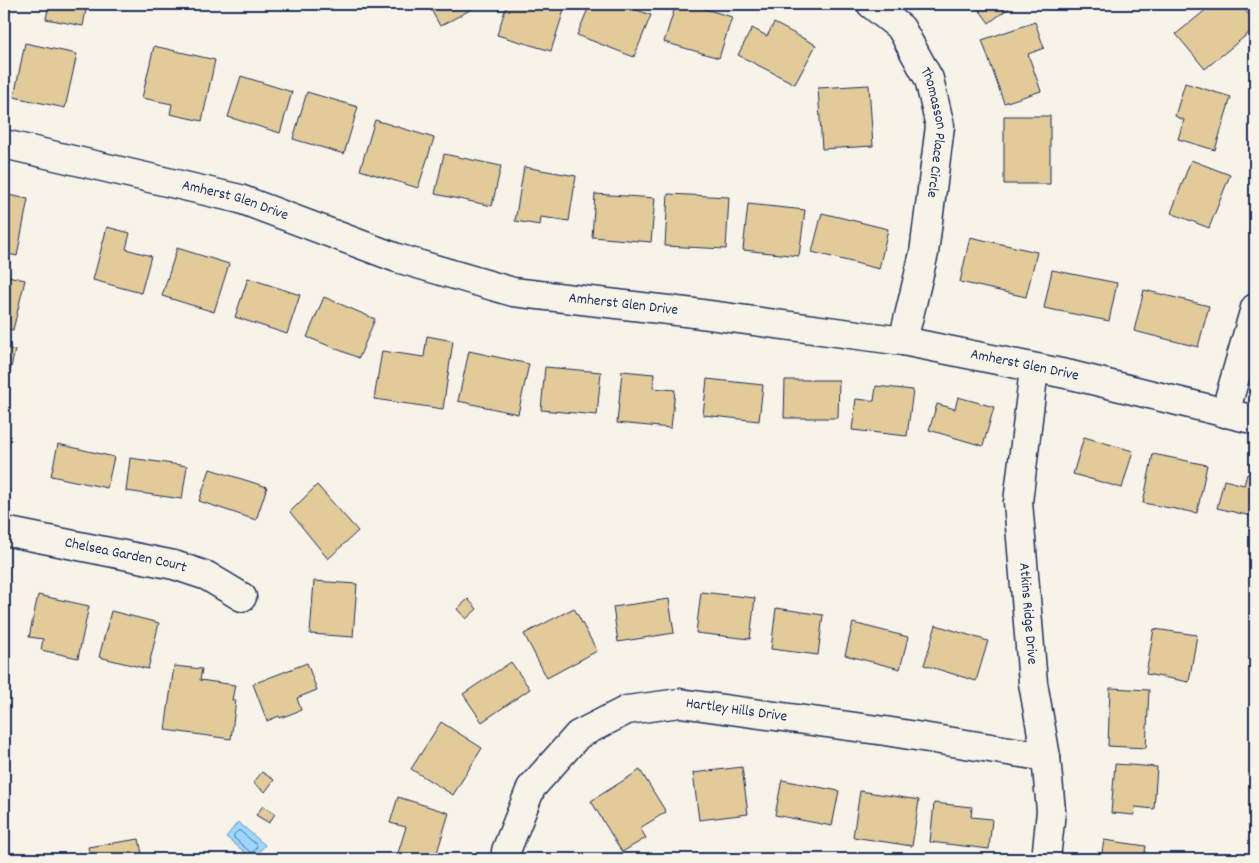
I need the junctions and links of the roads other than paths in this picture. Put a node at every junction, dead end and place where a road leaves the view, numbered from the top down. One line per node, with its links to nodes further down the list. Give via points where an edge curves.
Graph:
1 (871, 4): 4 (street, Thomasson Place Circle, via 901,28 929,79 940,126 924,253)
2 (4, 144): 4 (street, Amherst Glen Drive, via 240,199 397,258 512,292)
3 (1255, 308): 6 (street)
4 (903, 341): 5 (street, Amherst Glen Drive)
5 (1034, 369): 6 (street, Amherst Glen Drive); 10 (street, Atkins Ridge Drive, via 1018,502 1033,683)
6 (1225, 413): 7 (street, Amherst Glen Drive)
7 (1255, 420)
8 (4, 531): 9 (street, Chelsea Garden Court, via 174,565 207,576)
9 (242, 597)
10 (1046, 757): 11 (street, Hartley Hills Drive, via 885,730 690,704 627,710 578,735 531,788 506,851); 12 (street, Atkins Ridge Drive, via 1051,811)
11 (506, 859)
12 (1046, 859)

